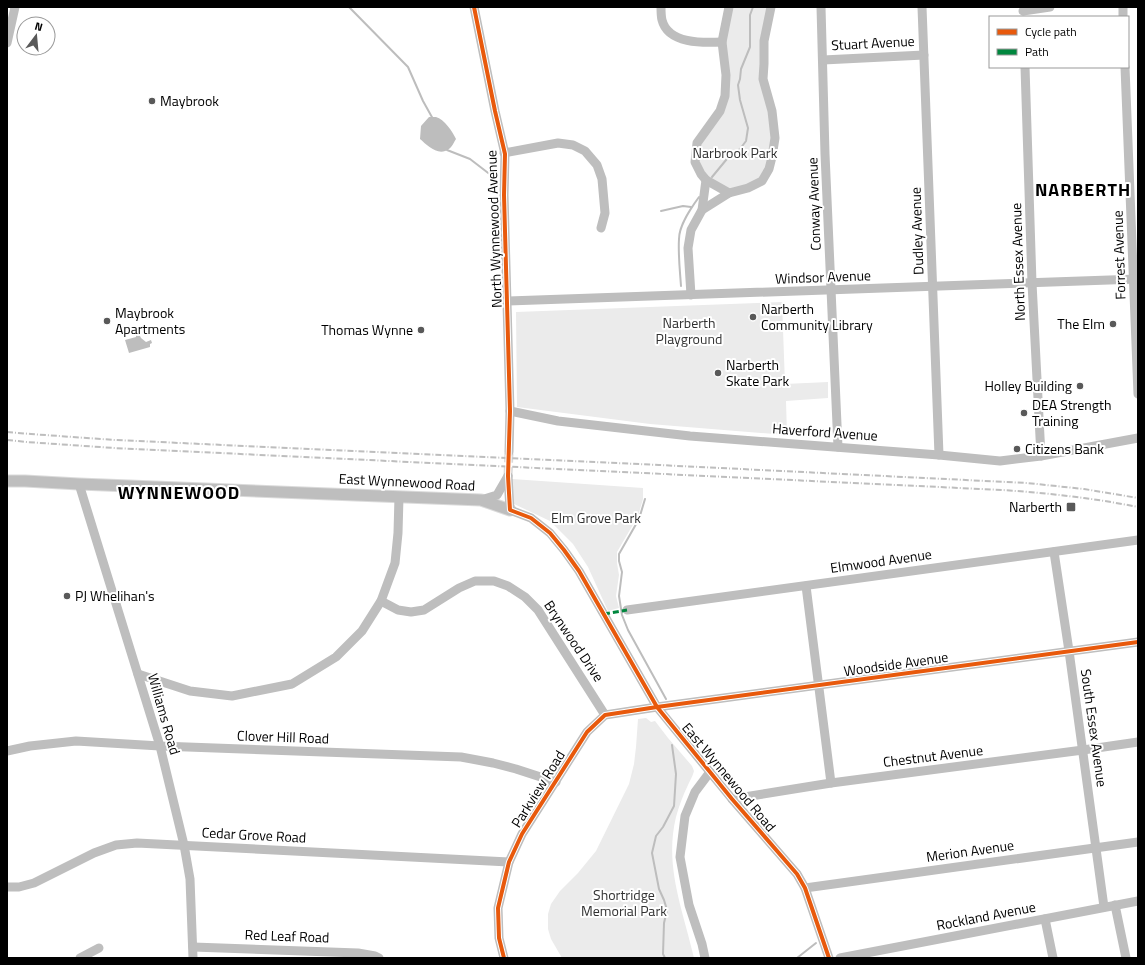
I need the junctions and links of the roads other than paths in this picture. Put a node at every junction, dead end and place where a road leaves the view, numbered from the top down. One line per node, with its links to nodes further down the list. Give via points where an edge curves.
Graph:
1 (14, 7): 11 (street)
2 (474, 7): 16 (street, North Wynnewood Avenue)
3 (661, 7): 10 (street, via 662,20 668,30 678,38)
4 (729, 7): 10 (street)
5 (771, 7): 18 (street, via 764,41 763,79 772,110 772,157 762,181)
6 (821, 7): 13 (street, Conway Avenue)
7 (922, 7): 12 (street, Dudley Avenue)
8 (1050, 7): 9 (street)
9 (1023, 12)
10 (722, 42): 17 (street, via 726,96 720,111 697,143 695,162)
11 (7, 43)
12 (924, 55): 13 (street, Stuart Avenue); 23 (street, Dudley Avenue)
13 (823, 60): 24 (street, Conway Avenue)
14 (1025, 68): 22 (street, North Essex Avenue)
15 (1125, 68): 21 (street, Forrest Avenue)
16 (504, 153): 20 (street, via 558,143 573,145 585,152 597,165 602,179 605,213); 26 (street, North Wynnewood Avenue)
17 (706, 180): 18 (street); 19 (street)
18 (729, 193): 19 (street)
19 (702, 210): 25 (street, via 691,230 688,248)
20 (601, 228)
21 (1136, 279): 22 (street, Windsor Avenue); 27 (street, Forrest Avenue)
22 (1032, 283): 23 (street, Windsor Avenue); 33 (street, North Essex Avenue)
23 (933, 286): 24 (street, Windsor Avenue); 32 (street, Dudley Avenue)
24 (831, 291): 25 (street, Windsor Avenue); 30 (street, Conway Avenue)
25 (691, 295): 26 (street, Windsor Avenue)
26 (508, 302): 28 (street, North Wynnewood Avenue)
27 (1138, 394)
28 (510, 411): 30 (street, Haverford Avenue, via 558,421 690,436); 31 (street, North Wynnewood Avenue)
29 (1138, 438): 33 (street, Haverford Avenue)
30 (838, 447): 32 (street, Haverford Avenue)
31 (509, 452)
32 (939, 455): 33 (street, Haverford Avenue, via 1000,461)
33 (1041, 456)
34 (7, 481): 35 (main road, East Wynnewood Road)
35 (79, 484): 36 (main road, East Wynnewood Road); 46 (street, Williams Road)
36 (399, 496): 37 (main road, East Wynnewood Road); 42 (street, via 395,563)
37 (481, 500): 38 (main road, East Wynnewood Road); 38 (street, via 497,495 508,476)
38 (510, 510): 48 (street, East Wynnewood Road, via 531,518 550,533 580,571)
39 (1138, 540): 40 (street, Elmwood Avenue)
40 (1054, 552): 41 (street, Elmwood Avenue); 45 (street, South Essex Avenue)
41 (806, 586): 43 (street, Elmwood Avenue); 47 (street)
42 (381, 601): 46 (street, via 362,631 336,657 292,684 232,696 190,691); 49 (street, Brynwood Drive, via 398,610 411,612 424,610 475,581 494,581 508,586 525,597 538,610)
43 (627, 610)
44 (1138, 642): 45 (street, Woodside Avenue)
45 (1069, 651): 47 (street, Woodside Avenue); 52 (street, South Essex Avenue)
46 (138, 674): 51 (street, Williams Road)
47 (819, 686): 48 (street, Woodside Avenue); 56 (street)
48 (657, 707): 49 (street); 54 (street, East Wynnewood Road)
49 (605, 715): 55 (street, Parkview Road, via 587,732)
50 (1138, 742): 52 (street, Chestnut Avenue)
51 (160, 746): 53 (street, Clover Hill Road, via 76,741); 55 (street, Clover Hill Road, via 461,757 516,769); 59 (street, Williams Road)
52 (1083, 750): 56 (street, Chestnut Avenue); 60 (street, South Essex Avenue)
53 (7, 751)
54 (710, 772): 57 (street, East Wynnewood Road); 75 (street, via 695,792 685,816 680,857 689,905)
55 (556, 782): 61 (street, Parkview Road, via 522,834)
56 (831, 783): 57 (street, Chestnut Avenue)
57 (732, 799): 63 (street, East Wynnewood Road, via 797,874)
58 (1138, 842): 60 (street, Merion Avenue)
59 (184, 845): 61 (street, Cedar Grove Road); 62 (street, Cedar Grove Road, via 116,845 34,883); 68 (street, Williams Road, via 190,879)
60 (1096, 848): 63 (street, Merion Avenue); 66 (street, South Essex Avenue)
61 (509, 862): 74 (street, Parkview Road, via 498,908 499,938)
62 (7, 887)
63 (805, 888): 76 (street, East Wynnewood Road)
64 (1138, 901): 65 (street, Rockland Avenue)
65 (1115, 905): 66 (street, Rockland Avenue); 79 (street)
66 (1104, 907): 67 (street, Rockland Avenue)
67 (1045, 919): 77 (street, Rockland Avenue); 78 (street)
68 (193, 947): 70 (street, Red Leaf Road); 72 (street, Williams Road)
69 (98, 948): 71 (street)
70 (302, 955): 73 (street, Red Leaf Road, via 358,953)
71 (80, 958)
72 (193, 958)
73 (379, 958)
74 (504, 958)
75 (705, 958)
76 (829, 958)
77 (840, 958)
78 (1053, 958)
79 (1126, 958)

